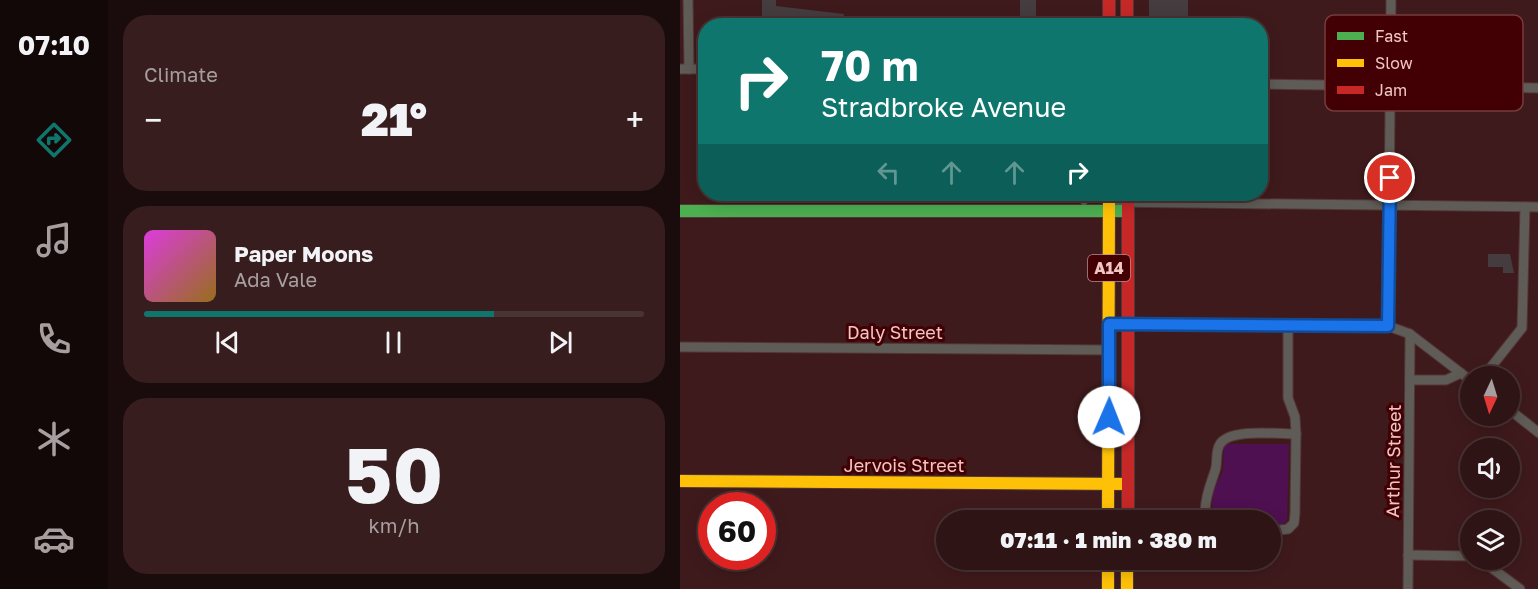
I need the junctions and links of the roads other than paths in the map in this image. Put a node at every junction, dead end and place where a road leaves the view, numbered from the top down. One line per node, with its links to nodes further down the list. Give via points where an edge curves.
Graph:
1 (688, 0): 6 (street)
2 (1109, 0): 4 (street)
3 (1127, 0): 5 (street)
4 (1109, 18)
5 (1127, 18)
6 (684, 69)
7 (1268, 84): 8 (street)
8 (1325, 84)
9 (1523, 88): 10 (street)
10 (1538, 88)
11 (1391, 111): 15 (street)
12 (1084, 201): 19 (lane)
13 (1128, 202): 14 (street); 15 (street); 21 (street, A14)
14 (1109, 203): 19 (street); 20 (street, A14)
15 (1389, 205): 16 (street); 23 (street)
16 (1525, 207): 17 (street); 27 (street, via 1522,328)
17 (1538, 207)
18 (680, 211): 19 (street)
19 (1084, 212)
20 (1109, 324): 21 (street); 26 (street, A14)
21 (1126, 324): 22 (street); 36 (street, A14)
22 (1288, 325): 23 (street); 33 (street, via 1288,398)
23 (1388, 326): 24 (street)
24 (1410, 334): 28 (street); 30 (street, Arthur Street)
25 (680, 347): 26 (street, Daly Street)
26 (1110, 350): 35 (street, A14)
27 (1492, 366)
28 (1460, 372)
29 (1460, 373): 30 (street, via 1446,380)
30 (1410, 380): 41 (street, Arthur Street)
31 (1520, 418): 32 (street)
32 (1538, 433)
33 (1296, 434): 39 (street, via 1227,437 1219,445); 40 (street, via 1294,523)
34 (680, 481): 35 (street, Jervois Street)
35 (1108, 484): 36 (street, Jervois Street); 37 (street, A14)
36 (1128, 484): 38 (street, A14)
37 (1108, 510)
38 (1128, 510)
39 (1206, 510)
40 (1281, 530)
41 (1408, 555): 42 (street); 48 (street, Arthur Street)
42 (1460, 556)
43 (1108, 570): 46 (street)
44 (1127, 570): 47 (street)
45 (1494, 570): 49 (street)
46 (1108, 589)
47 (1127, 589)
48 (1408, 589)
49 (1520, 589)

